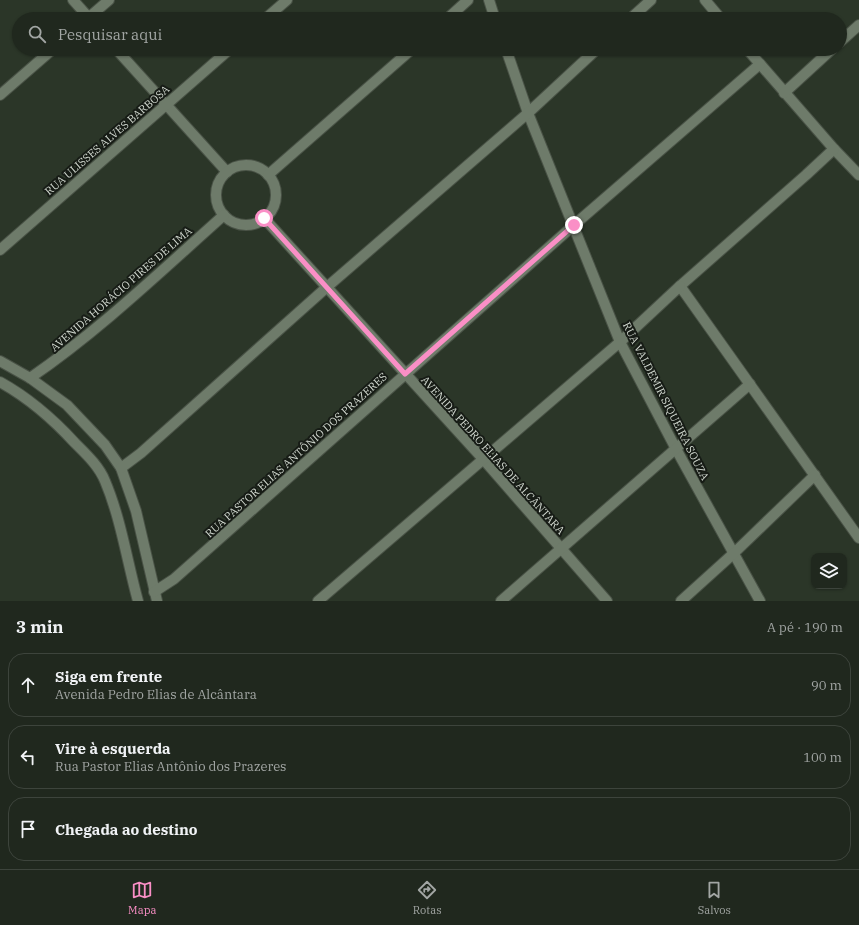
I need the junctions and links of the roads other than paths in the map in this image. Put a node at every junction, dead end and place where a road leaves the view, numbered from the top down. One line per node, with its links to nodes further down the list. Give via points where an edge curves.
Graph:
1 (73, 0): 8 (street)
2 (109, 0): 9 (street)
3 (287, 0): 10 (street)
4 (468, 0): 11 (street)
5 (489, 0): 12 (street)
6 (651, 0): 13 (street)
7 (705, 0): 14 (street)
8 (82, 12)
9 (96, 12)
10 (273, 12)
11 (455, 12)
12 (493, 12)
13 (638, 12)
14 (715, 12)
15 (859, 24): 16 (street)
16 (847, 35)
17 (45, 56): 27 (street)
18 (122, 56): 28 (street)
19 (222, 56): 28 (street, RUA ULISSES ALVES BARBOSA)
20 (404, 56): 32 (street)
21 (508, 56): 29 (street, RUA VALDEMIR SIQUEIRA SOUZA)
22 (589, 56): 29 (street)
23 (753, 56): 25 (street)
24 (824, 56): 26 (street)
25 (760, 64): 26 (street); 36 (street, RUA PASTOR ELIAS ANTÔNIO DOS PRAZERES)
26 (784, 93): 30 (street)
27 (0, 95)
28 (165, 105): 31 (street); 37 (street, RUA ULISSES ALVES BARBOSA)
29 (528, 113): 36 (street, RUA VALDEMIR SIQUEIRA SOUZA); 39 (street)
30 (834, 149): 33 (street); 38 (street)
31 (227, 172): 32 (street, via 246,165 254,166); 34 (street, via 217,191 218,204)
32 (268, 175): 35 (street, via 276,190 276,199 269,214)
33 (859, 175)
34 (224, 215): 35 (street, via 238,224 247,225); 43 (street, AVENIDA HORÁCIO PIRES DE LIMA, via 111,316)
35 (264, 218): 39 (street, AVENIDA PEDRO ELIAS DE ALCÂNTARA)
36 (574, 225): 40 (street, RUA VALDEMIR SIQUEIRA SOUZA); 42 (street, RUA PASTOR ELIAS ANTÔNIO DOS PRAZERES)
37 (0, 250)
38 (680, 286): 40 (street); 45 (street)
39 (327, 287): 42 (street, AVENIDA PEDRO ELIAS DE ALCÂNTARA); 48 (street)
40 (620, 342): 46 (street, RUA VALDEMIR SIQUEIRA SOUZA); 47 (street)
41 (0, 361): 43 (street)
42 (405, 374): 47 (street, AVENIDA PEDRO ELIAS DE ALCÂNTARA); 53 (street, RUA PASTOR ELIAS ANTÔNIO DOS PRAZERES)
43 (30, 378): 48 (street, via 67,405 105,445)
44 (0, 382): 54 (street, via 18,392 54,420 90,457 104,480 117,516)
45 (750, 384): 46 (street); 49 (street)
46 (676, 449): 51 (street); 52 (street, RUA VALDEMIR SIQUEIRA SOUZA)
47 (483, 459): 51 (street, AVENIDA PEDRO ELIAS DE ALCÂNTARA); 55 (street)
48 (121, 468): 53 (street, via 136,511)
49 (814, 475): 50 (street); 52 (street)
50 (859, 538)
51 (561, 548): 56 (street); 57 (street, AVENIDA PEDRO ELIAS DE ALCÂNTARA)
52 (733, 554): 58 (street); 59 (street, RUA VALDEMIR SIQUEIRA SOUZA)
53 (156, 596)
54 (138, 601)
55 (318, 601)
56 (501, 601)
57 (607, 601)
58 (681, 601)
59 (760, 601)

